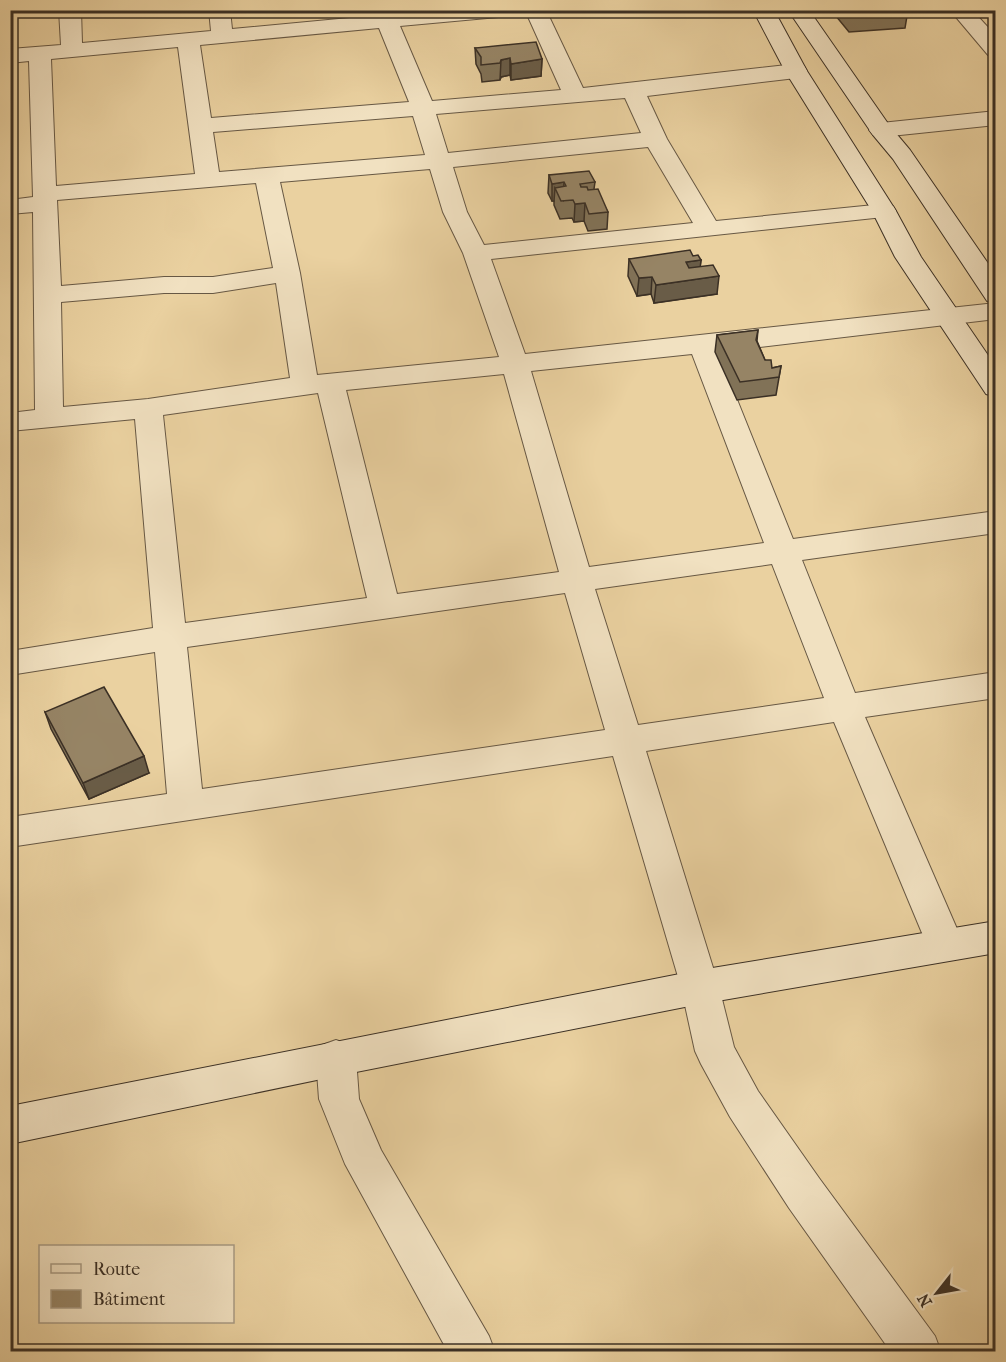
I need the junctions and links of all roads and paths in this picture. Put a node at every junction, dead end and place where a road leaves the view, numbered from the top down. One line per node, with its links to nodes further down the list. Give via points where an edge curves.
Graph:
1 (70, 10): 13 (street)
2 (219, 10): 10 (street)
3 (509, 10): 8 (street)
4 (535, 10): 18 (street)
5 (763, 10): 16 (street)
6 (798, 10): 22 (street)
7 (960, 10): 12 (street)
8 (448, 13): 9 (street)
9 (387, 22): 10 (street); 19 (street)
10 (224, 38): 11 (street)
11 (188, 40): 13 (street); 21 (street)
12 (992, 42)
13 (72, 50): 14 (street)
14 (40, 53): 15 (street); 29 (street)
15 (10, 56)
16 (796, 72): 17 (street); 24 (street)
17 (633, 91): 18 (street); 23 (street)
18 (575, 96): 19 (street)
19 (422, 108): 21 (street); 26 (street)
20 (996, 118): 22 (street)
21 (202, 126): 28 (street)
22 (881, 130): 25 (street)
23 (655, 139): 26 (street); 32 (street)
24 (849, 155): 25 (street); 31 (street)
25 (902, 155): 36 (street)
26 (439, 161): 27 (street); 33 (street, via 455,213)
27 (267, 176): 28 (street); 34 (street)
28 (208, 178): 29 (street)
29 (43, 199): 30 (street); 35 (street)
30 (10, 207)
31 (884, 210): 32 (street); 38 (street, via 908,257)
32 (708, 228): 33 (street)
33 (476, 253): 40 (street)
34 (287, 273): 35 (street, via 213,285); 41 (street)
35 (48, 295): 44 (street)
36 (996, 295)
37 (996, 311): 38 (street)
38 (948, 315): 39 (street); 42 (street)
39 (702, 345): 40 (street); 47 (street)
40 (515, 363): 41 (street); 48 (street)
41 (317, 384): 43 (street); 49 (street)
42 (996, 388)
43 (148, 408): 44 (street); 50 (street)
44 (49, 417): 45 (street)
45 (10, 422)
46 (996, 522): 47 (street)
47 (782, 552): 48 (street); 53 (street)
48 (577, 580): 49 (street); 54 (street)
49 (385, 607): 50 (street)
50 (171, 637): 51 (street); 55 (street)
51 (10, 663)
52 (996, 685): 53 (street)
53 (844, 707): 54 (street); 58 (street)
54 (625, 740): 55 (street); 59 (street)
55 (186, 806): 56 (street)
56 (10, 832)
57 (996, 937): 58 (street)
58 (945, 945): 59 (street)
59 (700, 987): 60 (street); 63 (street, via 715,1051 744,1104)
60 (336, 1058): 61 (street); 62 (street, via 339,1099 366,1164)
61 (10, 1125)
62 (473, 1352)
63 (920, 1352)

